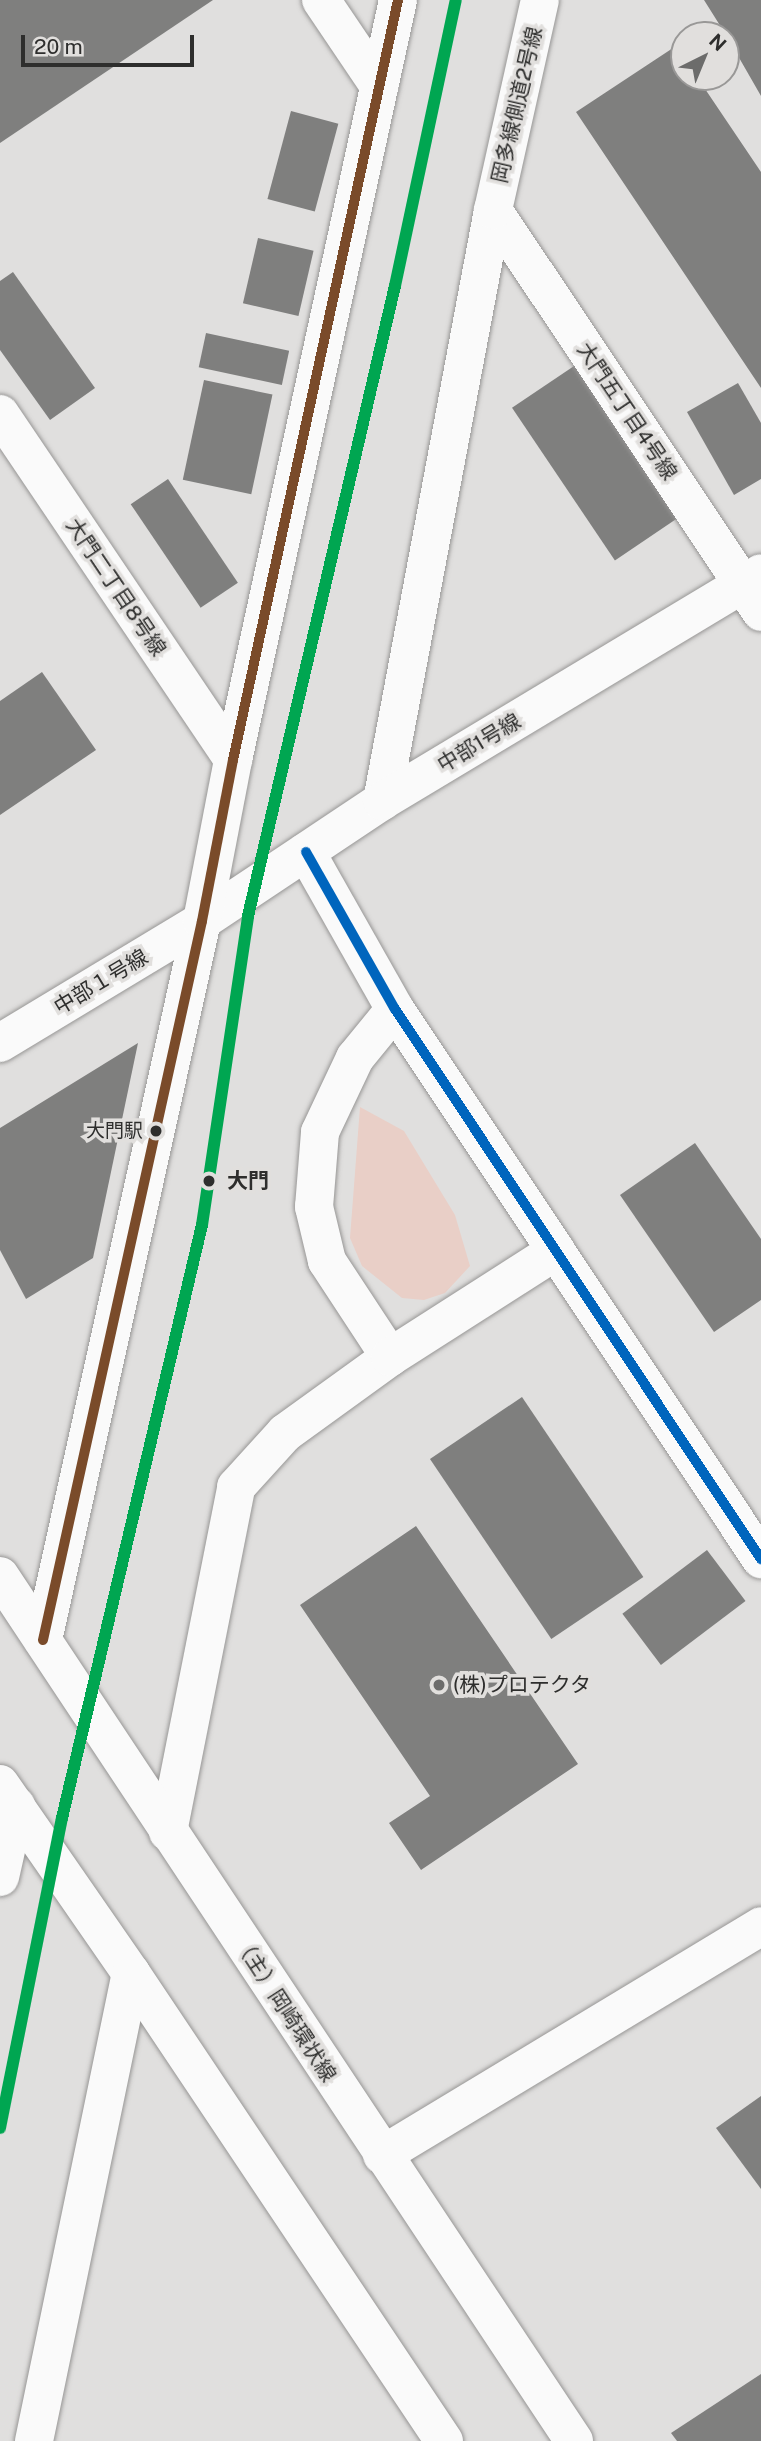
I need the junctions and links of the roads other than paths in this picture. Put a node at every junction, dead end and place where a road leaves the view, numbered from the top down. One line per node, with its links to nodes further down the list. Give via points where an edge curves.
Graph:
1 (321, 0): 4 (street)
2 (398, 0): 4 (street)
3 (540, 0): 5 (street, 岡多線側道2号線)
4 (379, 86): 8 (street)
5 (493, 210): 7 (street, 大門五丁目4号線); 9 (street, 岡多線側道2号線)
6 (0, 414): 8 (street, 大門二丁目8号線)
7 (755, 590): 9 (street, 中部1号線)
8 (233, 760): 11 (street)
9 (383, 801): 10 (street, 中部1号線)
10 (306, 852): 11 (street, 中部1号線); 12 (street)
11 (202, 921): 13 (street, 中部１号線); 18 (street)
12 (396, 1009): 14 (street); 15 (street, via 355,1058 320,1132 314,1207 327,1261)
13 (0, 1043)
14 (556, 1251): 15 (street); 16 (street)
15 (390, 1357): 20 (street, via 285,1433 236,1487)
16 (761, 1559)
17 (0, 1576): 18 (street, （主）岡崎環状線)
18 (43, 1640): 20 (street, （主）岡崎環状線)
19 (8, 1795): 21 (street); 23 (street)
20 (168, 1832): 24 (street, （主）岡崎環状線)
21 (0, 1877)
22 (761, 1926): 24 (street)
23 (131, 1973): 25 (street); 26 (street)
24 (382, 2155): 27 (street, （主）岡崎環状線)
25 (34, 2441)
26 (444, 2441)
27 (574, 2441)

